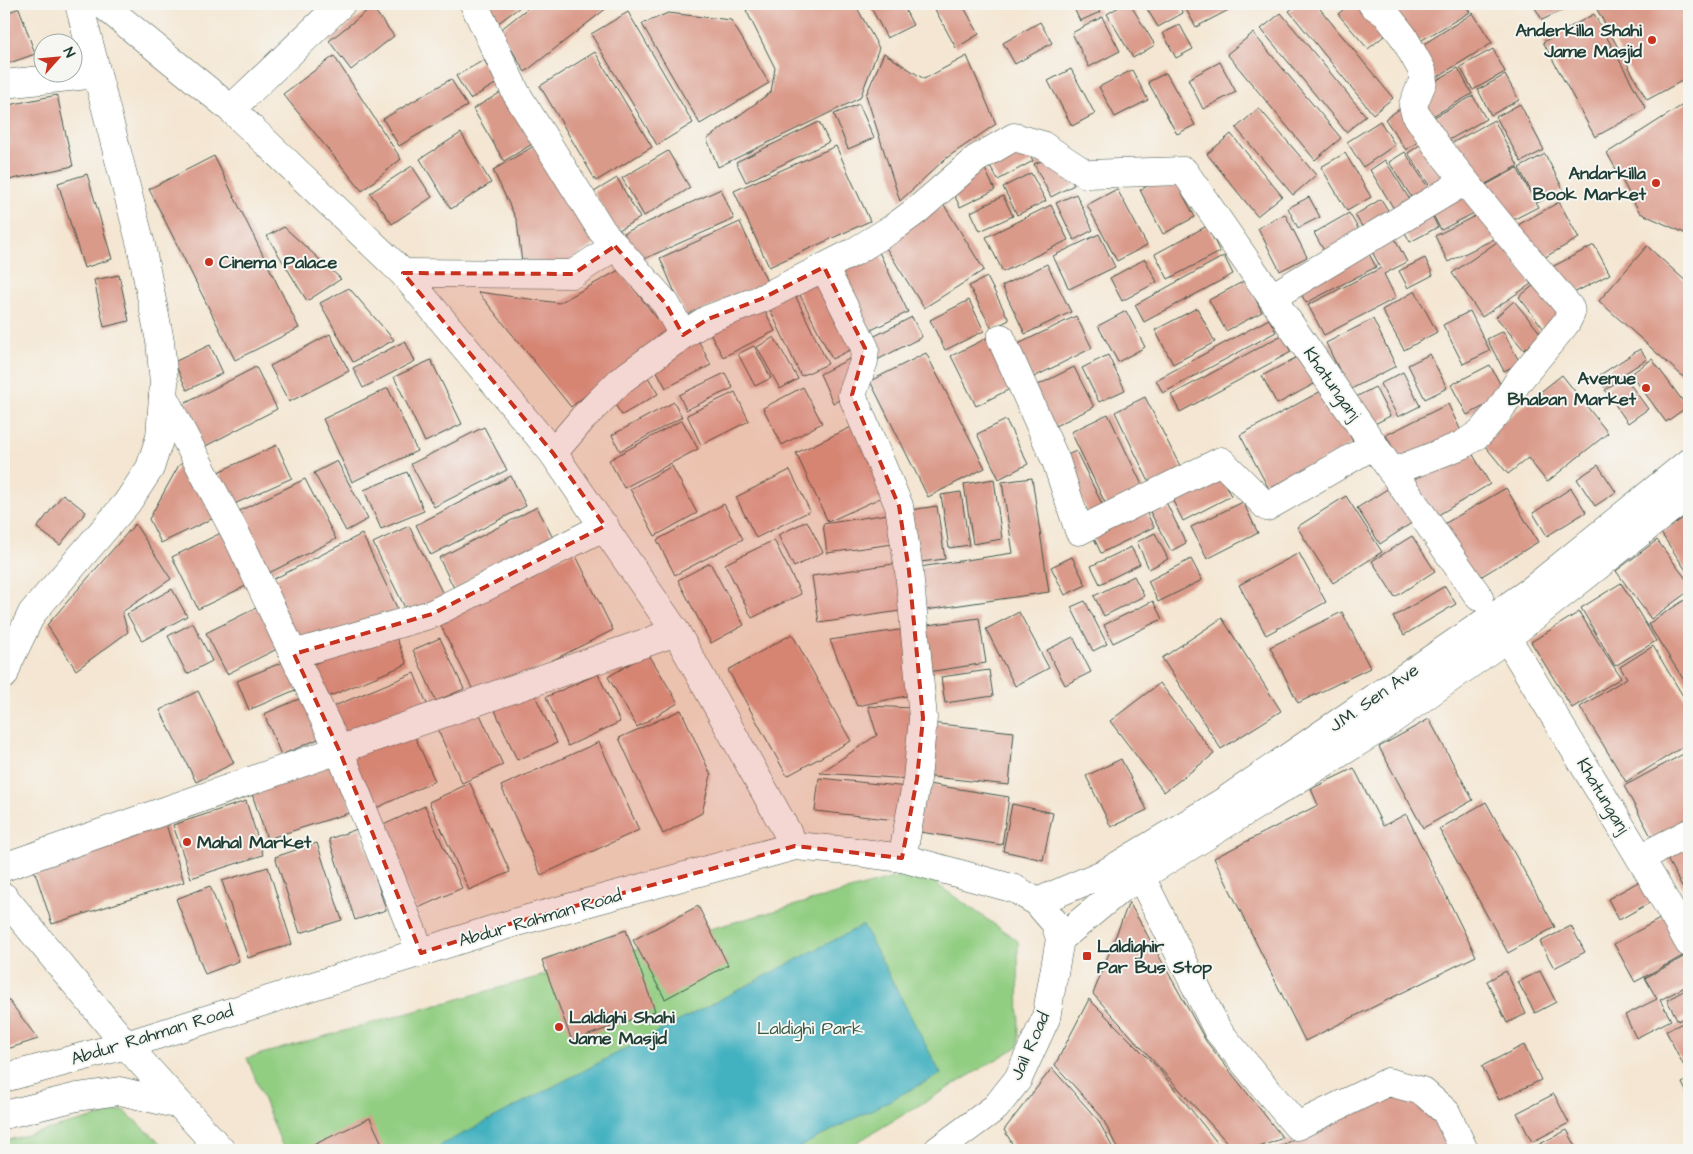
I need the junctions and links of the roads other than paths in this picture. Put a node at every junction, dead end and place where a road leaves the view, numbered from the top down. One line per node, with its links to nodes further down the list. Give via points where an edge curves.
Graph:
1 (79, 4): 6 (street)
2 (102, 4): 8 (street)
3 (341, 4): 8 (street)
4 (474, 4): 10 (street, via 516,93)
5 (1372, 4): 9 (street, via 1386,14 1422,70 1423,82 1413,105 1414,114)
6 (97, 74): 7 (street); 16 (street, via 143,255 160,342)
7 (4, 84)
8 (231, 109): 12 (street)
9 (1465, 181): 13 (street); 20 (street, via 1571,313 1480,433 1462,445)
10 (615, 246): 12 (street, via 573,274); 14 (street, via 666,304)
11 (824, 267): 13 (street, Khatunganj, via 893,228 976,159 1014,137 1042,145 1086,174 1184,171); 14 (street, via 761,299 708,319); 31 (street, via 865,348 864,361 852,395 899,506 909,571 923,718 917,779)
12 (403, 273): 18 (street)
13 (1272, 298): 17 (street, Khatunganj)
14 (683, 335): 18 (street, via 620,381)
15 (1001, 338): 17 (street, via 1056,461 1079,531 1221,461 1267,508)
16 (163, 396): 26 (street, via 238,538); 27 (street, via 160,436 150,468 127,502 32,614)
17 (1374, 445): 20 (street, Khatunganj)
18 (553, 453): 22 (street)
19 (1689, 462): 36 (street, J.M. Sen Ave, via 1529,592 1223,802 1107,872)
20 (1392, 472): 23 (street, Khatunganj)
21 (1689, 494): 34 (street, J.M. Sen Ave, via 1508,637 1382,727)
22 (605, 526): 24 (street); 26 (street, via 432,614)
23 (1480, 597)
24 (676, 632): 28 (street); 30 (street)
25 (1515, 651): 32 (street, Khatunganj)
26 (294, 654): 28 (street)
27 (4, 675)
28 (339, 750): 33 (street); 39 (street)
29 (1689, 833): 32 (street)
30 (795, 846): 31 (street, Abdur Rahman Road); 39 (street, Abdur Rahman Road, via 513,923)
31 (902, 858): 36 (street, Abdur Rahman Road, via 1016,889)
32 (1640, 858): 38 (street, Khatunganj)
33 (4, 867)
34 (1141, 877): 37 (street, J.M. Sen Ave, via 1119,890); 46 (street, via 1218,1031 1297,1126 1388,1082 1422,1091 1446,1112)
35 (4, 897): 40 (street)
36 (1037, 902): 37 (street, Abdur Rahman Road, via 1055,923)
37 (1060, 939): 45 (street, Jail Road, via 1046,1018 1018,1079 996,1107)
38 (1689, 943)
39 (421, 953): 40 (street, Abdur Rahman Road)
40 (126, 1045): 41 (street, Abdur Rahman Road); 42 (street)
41 (4, 1078)
42 (179, 1105): 43 (street, via 120,1092 77,1097); 44 (street)
43 (4, 1115)
44 (221, 1150)
45 (938, 1150)
46 (1464, 1150)

